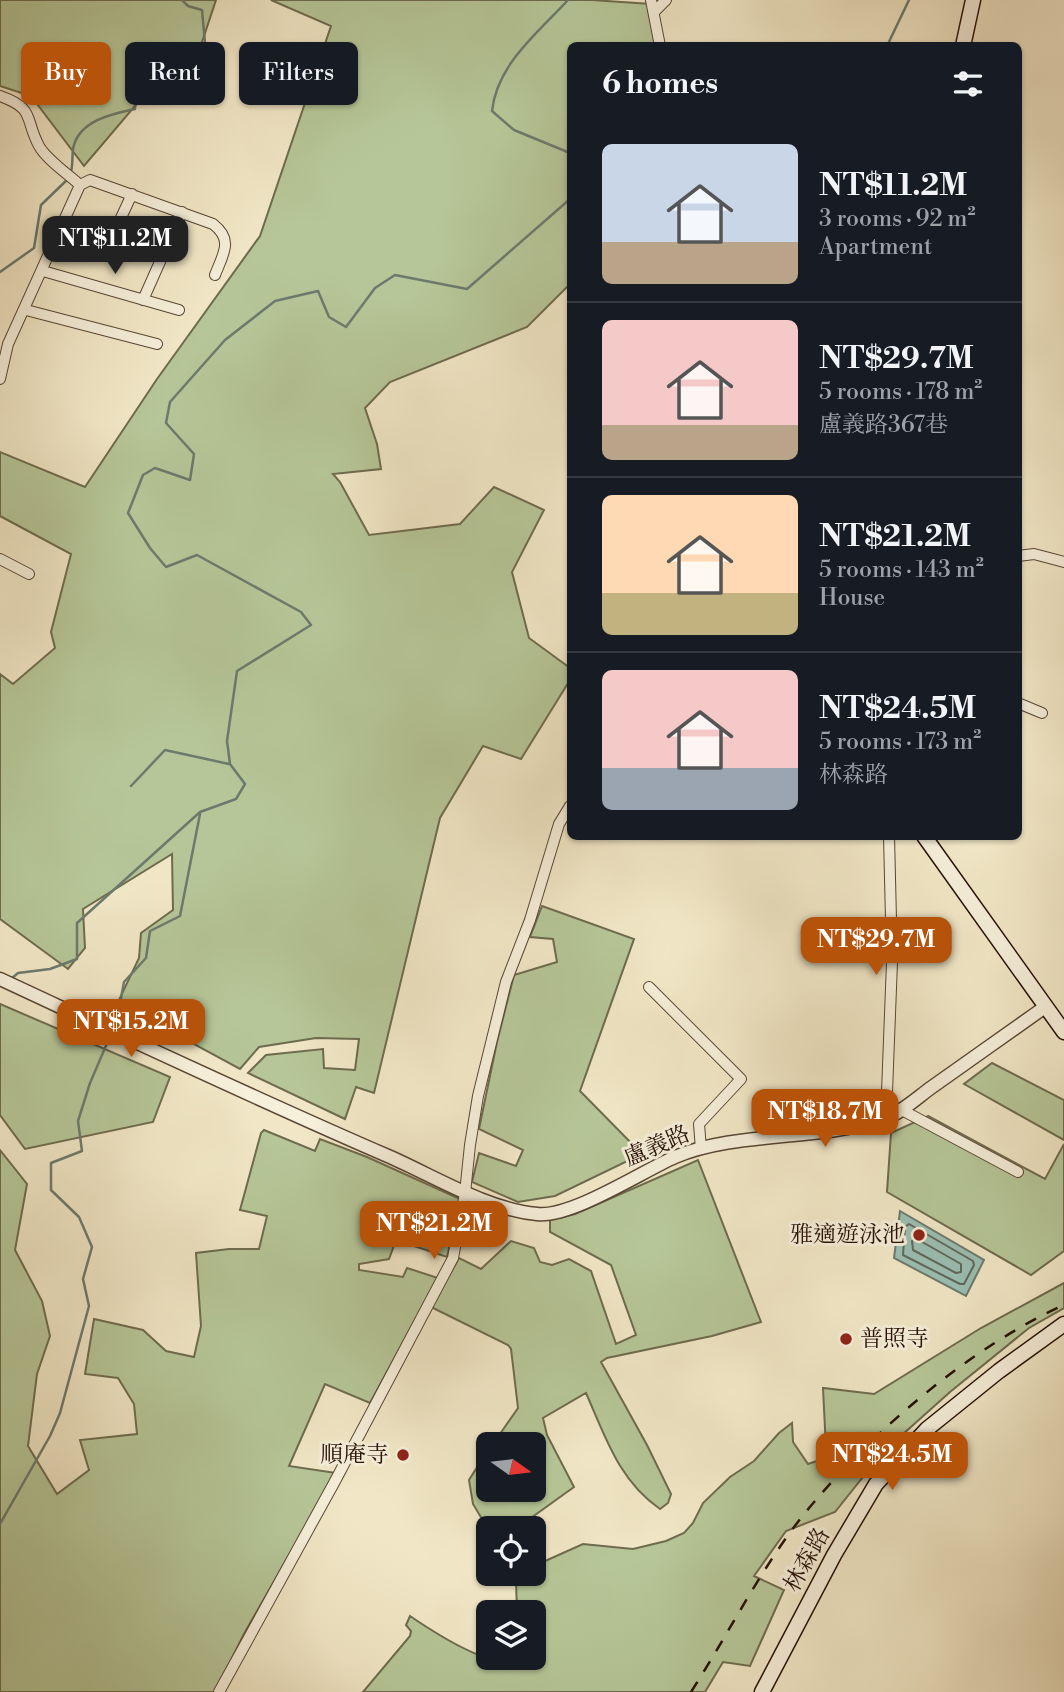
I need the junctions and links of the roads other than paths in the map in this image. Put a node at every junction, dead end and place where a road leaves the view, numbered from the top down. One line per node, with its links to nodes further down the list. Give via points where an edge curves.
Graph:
1 (651, 0): 4 (street)
2 (666, 0): 4 (street)
3 (973, 0): 6 (main road)
4 (654, 12): 5 (street)
5 (659, 42)
6 (964, 42)
7 (0, 96): 8 (street, via 23,107 39,148)
8 (80, 185): 9 (street, via 90,180); 12 (street)
9 (132, 194): 10 (street); 11 (street)
10 (182, 212): 13 (street, via 213,224 226,239); 14 (street)
11 (107, 248)
12 (43, 271): 14 (street); 15 (street)
13 (215, 275)
14 (143, 300): 16 (street)
15 (26, 310): 17 (street); 18 (street, via 8,344)
16 (179, 310)
17 (157, 344)
18 (0, 379)
19 (1022, 556): 21 (street)
20 (0, 559): 22 (street)
21 (1064, 562)
22 (29, 574)
23 (1022, 705): 24 (street)
24 (1042, 713)
25 (567, 811): 36 (street, via 506,982 478,1096)
26 (889, 840): 33 (street, via 892,962)
27 (926, 840): 30 (main road)
28 (0, 979): 36 (street, 盧義路)
29 (649, 987): 34 (street, via 741,1079 699,1124)
30 (1045, 1007): 31 (main road); 32 (street, 盧義路)
31 (1064, 1032)
32 (900, 1109): 33 (street, 盧義路); 35 (street)
33 (886, 1118): 34 (street, 盧義路, via 827,1132)
34 (701, 1149): 36 (street, 盧義路, via 561,1212 518,1213)
35 (1018, 1172)
36 (465, 1192): 38 (street, via 453,1258)
37 (1064, 1324): 39 (main road, 林森路, via 927,1429 876,1484)
38 (219, 1692)
39 (762, 1692)

